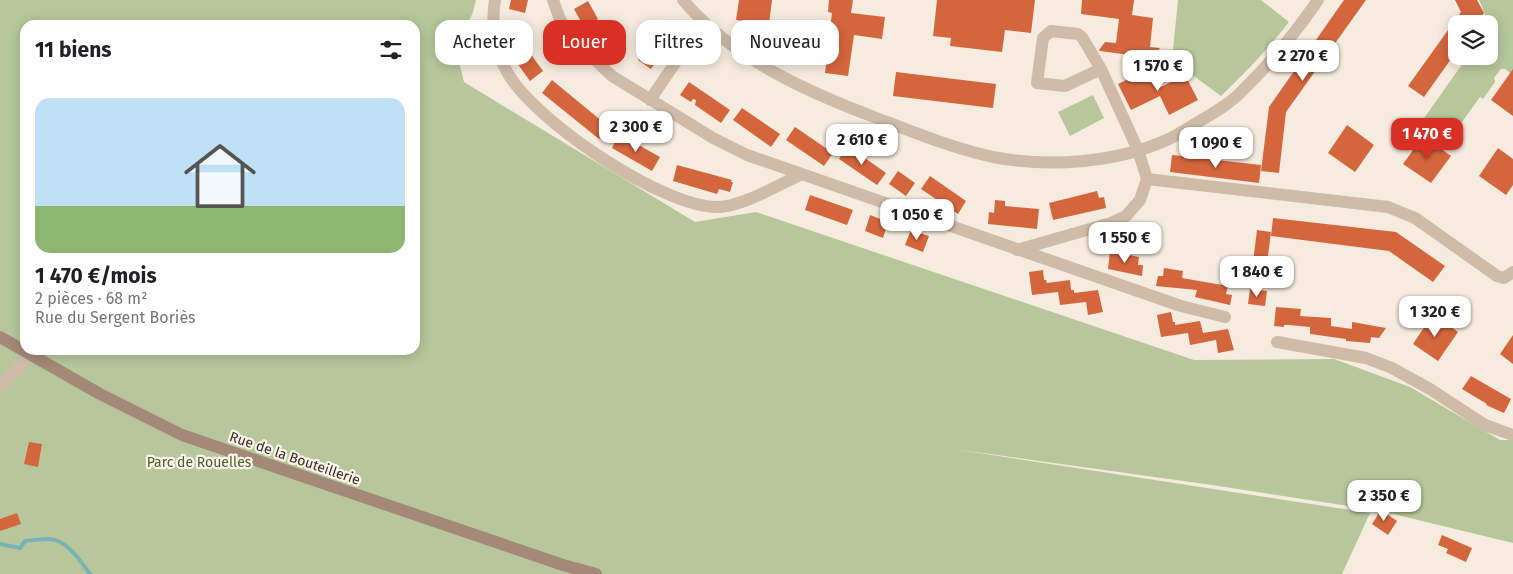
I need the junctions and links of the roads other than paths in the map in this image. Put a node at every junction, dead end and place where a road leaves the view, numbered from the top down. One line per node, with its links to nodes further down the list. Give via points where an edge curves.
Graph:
1 (495, 0): 11 (street, via 493,23 497,47 518,89 551,121 608,163 675,196 699,205 720,207 738,203)
2 (553, 0): 9 (street, via 567,33 612,76)
3 (684, 0): 5 (street)
4 (1313, 2): 10 (street, via 1272,60 1237,96 1171,138)
5 (701, 20)
6 (721, 37): 10 (street, via 765,68 805,88 860,112 982,154 1028,161 1071,162)
7 (674, 65): 9 (street)
8 (1101, 69): 8 (street, via 1065,86 1037,83 1043,38 1052,31 1078,34); 10 (street)
9 (650, 100): 11 (street, via 738,151)
10 (1138, 150): 12 (street)
11 (800, 175): 13 (street)
12 (1148, 179): 13 (street, via 1140,200 1126,216); 14 (street, via 1388,207 1415,218 1497,276)
13 (1017, 250): 15 (street, via 1181,306)
14 (1509, 275)
15 (1225, 317)
16 (0, 337): 18 (street, Rue de la Bouteillerie)
17 (1277, 342): 21 (street, via 1378,362 1430,389 1485,425)
18 (20, 349)
19 (31, 355): 20 (street); 22 (street, Rue de la Bouteillerie, via 182,436)
20 (0, 386)
21 (1513, 434)
22 (596, 574)

